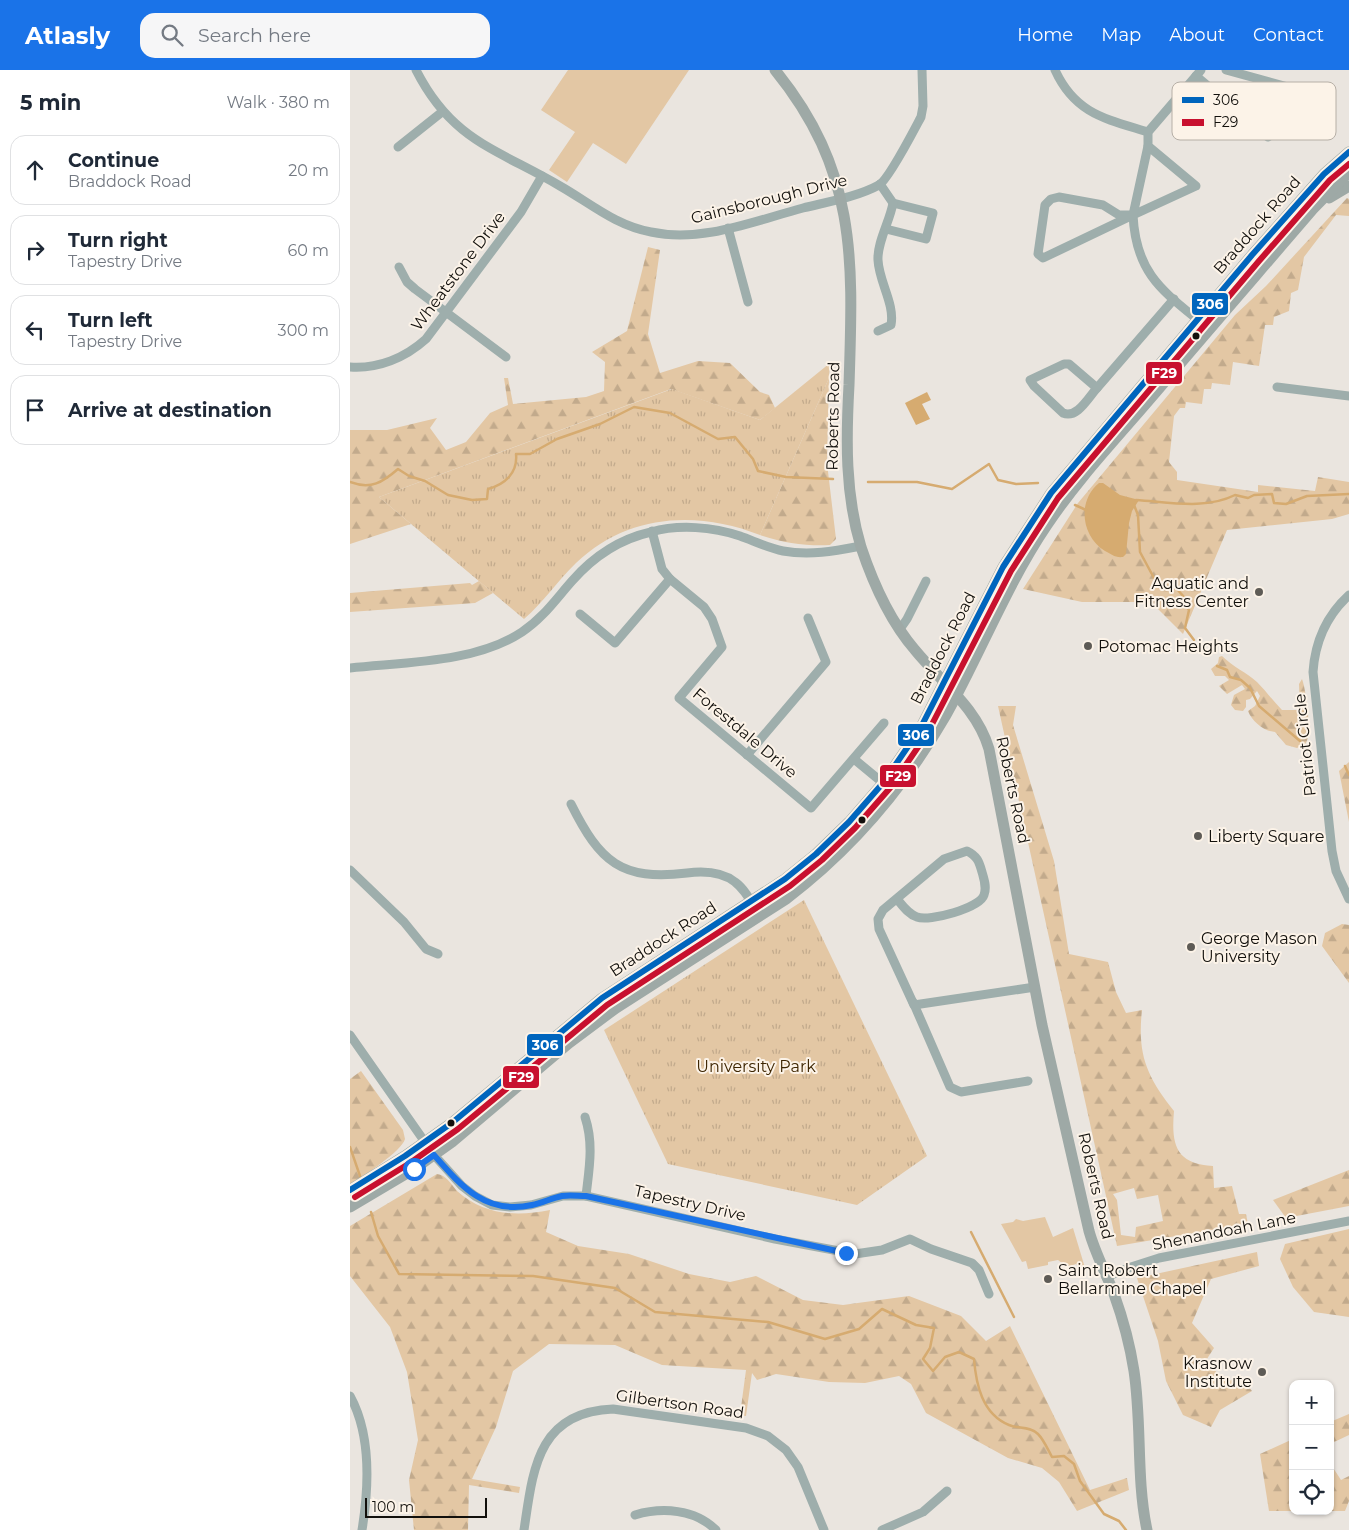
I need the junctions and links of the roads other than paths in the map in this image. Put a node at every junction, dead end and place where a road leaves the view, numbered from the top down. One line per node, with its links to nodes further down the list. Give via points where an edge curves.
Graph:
1 (416, 70): 10 (street, Gainsborough Drive)
2 (775, 70): 19 (main road, Roberts Road, via 816,130)
3 (922, 70): 17 (street, via 921,117)
4 (1055, 70): 11 (street, via 1068,94 1088,111)
5 (1226, 70): 8 (street)
6 (1198, 73): 7 (street)
7 (1208, 82)
8 (1270, 82)
9 (1172, 104): 11 (street)
10 (442, 112): 13 (street); 16 (street, Gainsborough Drive, via 482,145)
11 (1148, 132): 12 (street)
12 (1148, 146): 22 (street); 22 (street, via 1196,186)
13 (398, 148)
14 (1349, 152): 29 (main road, Braddock Road, via 1306,193)
15 (1349, 172): 21 (main road, Braddock Road)
16 (542, 176): 23 (street, Gainsborough Drive, via 607,216 651,232 690,235); 28 (street, Wheatstone Drive, via 521,212)
17 (880, 184): 19 (street, Gainsborough Drive); 20 (street)
18 (1349, 186): 21 (main road)
19 (840, 199): 23 (street, Gainsborough Drive); 38 (main road, Roberts Road, via 852,280 848,474)
20 (893, 203): 24 (street); 24 (street, via 933,213 926,239)
21 (1313, 208): 30 (main road, Braddock Road)
22 (1133, 215): 22 (street, via 1119,214 1103,205 1059,197 1051,199 1045,206 1038,254 1043,258); 26 (street, via 1140,258 1150,276)
23 (728, 228): 27 (street)
24 (886, 229): 31 (street, via 878,257 880,276 893,316 891,325)
25 (399, 267): 28 (street, via 407,282)
26 (1174, 299): 29 (street); 35 (street)
27 (748, 302)
28 (446, 313): 32 (street); 33 (street, Wheatstone Drive, via 426,339 407,354 380,364)
29 (1197, 319): 30 (street); 46 (main road, Braddock Road, via 1073,463 1034,516 1003,567)
30 (1209, 330): 47 (main road, Braddock Road, via 1088,471 1047,524)
31 (878, 331)
32 (506, 358)
33 (350, 367)
34 (1277, 387): 36 (street)
35 (1097, 388): 35 (street, via 1075,413 1068,415 1030,380 1057,366 1069,364)
36 (1349, 396)
37 (652, 531): 38 (street, via 707,528 797,553 827,553); 39 (street, Forestdale Drive, via 662,569); 45 (street, via 628,539 593,561 540,618 498,645 464,655)
38 (861, 546): 44 (main road, Roberts Road, via 878,591)
39 (670, 579): 42 (street, via 615,643); 49 (street, Forestdale Drive, via 704,607 722,647 679,698)
40 (926, 581): 44 (street)
41 (1349, 595): 55 (street, Patriot Circle, via 1321,633 1313,672 1332,850 1336,871)
42 (580, 614)
43 (808, 618): 49 (street, via 826,662)
44 (900, 629): 46 (main road, Roberts Road)
45 (350, 668)
46 (943, 682): 47 (main road, Roberts Road); 51 (main road, Braddock Road, via 920,728)
47 (956, 696): 57 (main road, Braddock Road, via 922,753 882,808 835,858); 59 (main road, Roberts Road, via 978,721 989,749)
48 (884, 723): 50 (street)
49 (747, 755): 50 (street, Forestdale Drive, via 811,808)
50 (854, 759): 51 (street)
51 (883, 783): 56 (main road, Braddock Road, via 816,854)
52 (571, 804): 56 (street, via 595,846 618,866 646,875 712,872 736,882)
53 (350, 870): 58 (street, via 426,948)
54 (897, 899): 54 (street, via 944,859 967,851 975,855 980,864 984,895 979,903 964,910 918,918); 60 (street, via 878,918 878,929)
55 (1349, 899)
56 (751, 902): 57 (street); 64 (main road, Braddock Road, via 602,998)
57 (760, 916): 65 (main road, Braddock Road, via 616,1008)
58 (438, 954)
59 (1035, 987): 60 (street); 70 (main road, Roberts Road, via 1089,1231)
60 (913, 1004): 62 (street, via 954,1090 961,1092)
61 (350, 1035): 64 (street, Tapestry Drive)
62 (1028, 1081)
63 (585, 1117): 67 (street, via 591,1148)
64 (426, 1142): 65 (street, Tapestry Drive); 66 (main road, Braddock Road)
65 (434, 1155): 67 (street, Tapestry Drive, via 462,1186 492,1204 524,1206 563,1196); 68 (main road, Braddock Road)
66 (350, 1190)
67 (586, 1196): 71 (street, Tapestry Drive, via 855,1254 882,1250 910,1238 972,1263 979,1270)
68 (350, 1208)
69 (1349, 1221): 70 (street, Shenandoah Lane, via 1159,1258)
70 (1106, 1278): 80 (main road, Roberts Road, via 1125,1330 1134,1370 1142,1500)
71 (989, 1294)
72 (350, 1396): 75 (street, via 366,1438)
73 (947, 1491): 79 (street, via 923,1512)
74 (635, 1515): 77 (street, via 662,1510 681,1513 699,1518)
75 (362, 1530)
76 (524, 1530): 78 (street, Gilbertson Road, via 535,1463 546,1442 577,1416 613,1409 746,1428 768,1436 786,1450 798,1467)
77 (716, 1530)
78 (824, 1530)
79 (882, 1530)
80 (1147, 1530)

